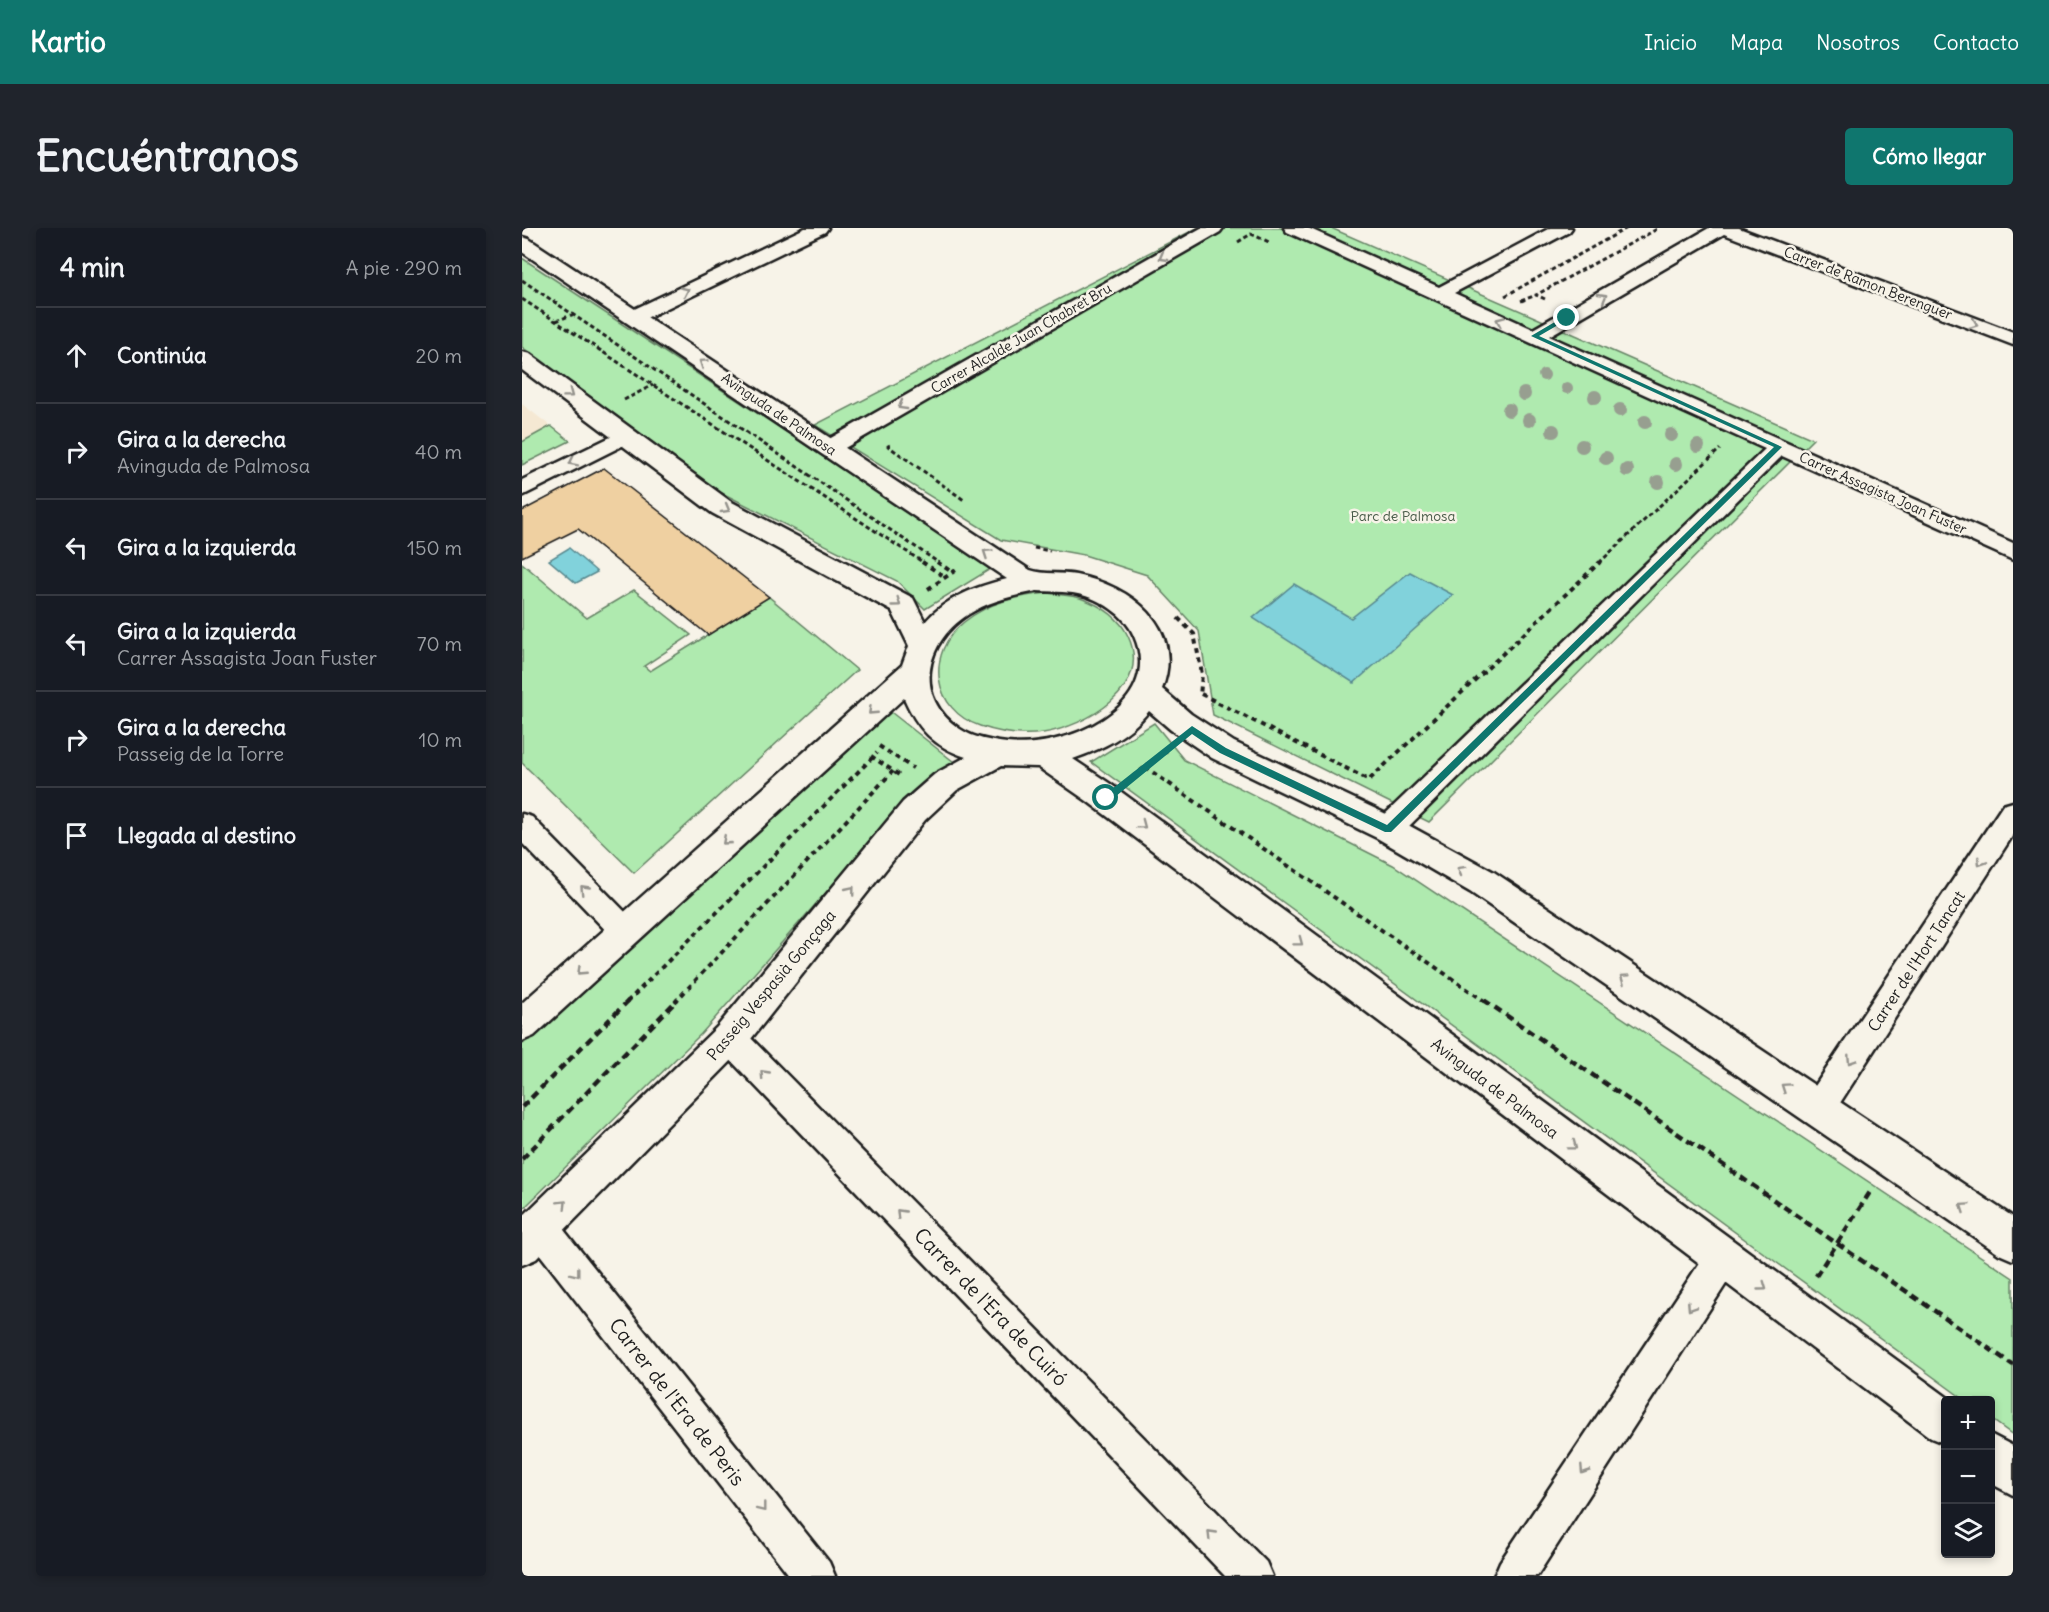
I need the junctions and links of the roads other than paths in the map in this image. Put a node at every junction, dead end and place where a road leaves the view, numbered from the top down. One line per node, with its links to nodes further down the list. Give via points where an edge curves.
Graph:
1 (819, 228): 8 (street, one-way to 1)
2 (1214, 228): 14 (street, Carrer Alcalde Juan Chabret Bru, one-way to 14)
3 (1293, 228): 7 (street, Carrer Assagista Joan Fuster)
4 (1563, 228): 7 (street)
5 (1722, 228): 9 (street, one-way to 5); 10 (street, Carrer de Ramon Berenguer, one-way to 10)
6 (522, 243): 8 (street, Avinguda de Palmosa)
7 (1439, 294): 9 (street, Carrer Assagista Joan Fuster, one-way to 7)
8 (633, 316): 14 (street, Avinguda de Palmosa, one-way to 8)
9 (1534, 336): 13 (street, Carrer Assagista Joan Fuster)
10 (2013, 339)
11 (522, 359): 12 (street, one-way to 12)
12 (625, 435): 15 (street, one-way to 15); 18 (street, one-way to 18, via 721,507 903,605)
13 (1779, 447): 16 (street, Carrer Assagista Joan Fuster); 24 (street)
14 (829, 448): 17 (street, Avinguda de Palmosa, one-way to 14, via 1021,576)
15 (522, 489)
16 (2013, 552)
17 (1037, 582): 18 (street, via 1002,588 969,601 942,621); 19 (street, via 1074,584 1108,595 1134,612 1151,636 1155,663)
18 (918, 658): 20 (street, via 916,699 932,724 959,743); 25 (street, one-way to 25, via 843,738)
19 (1148, 692): 21 (street, via 1131,714 1107,733 1077,747); 24 (street, via 1192,730 1223,750)
20 (995, 754): 21 (street); 27 (street, Passeig Vespasià Gonçaga, one-way to 20, via 914,811 946,782)
21 (1043, 755): 31 (street, Avinguda de Palmosa, one-way to 31)
22 (2011, 819): 28 (street, Carrer de l'Hort Tancat, one-way to 28)
23 (522, 825): 25 (street, one-way to 23)
24 (1388, 829): 28 (street, one-way to 24, via 1482,882)
25 (625, 931): 26 (street, one-way to 26)
26 (522, 1025)
27 (730, 1038): 29 (street, Passeig Vespasià Gonçaga, one-way to 27); 36 (street, Carrer de l'Era de Cuiró, one-way to 27)
28 (1818, 1109): 30 (street, one-way to 28)
29 (531, 1236): 35 (street, Carrer de l'Era de Peris, one-way to 35)
30 (2013, 1240)
31 (1723, 1258): 32 (street, Avinguda de Palmosa, one-way to 32); 37 (street, one-way to 37)
32 (1941, 1419)
33 (1995, 1460): 34 (street)
34 (2013, 1473)
35 (815, 1576)
36 (1252, 1576)
37 (1514, 1576)

